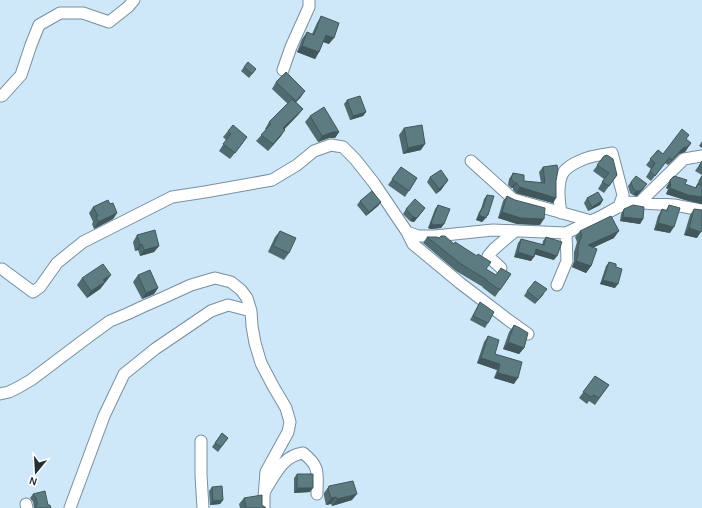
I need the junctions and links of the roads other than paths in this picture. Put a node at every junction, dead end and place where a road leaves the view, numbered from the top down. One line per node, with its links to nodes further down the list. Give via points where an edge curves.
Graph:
1 (134, 0): 4 (street, via 109,22 83,13 60,12 39,25 21,75)
2 (310, 0): 3 (street)
3 (283, 70)
4 (0, 96)
5 (702, 156): 7 (street, via 684,159)
6 (470, 161): 10 (street, via 513,199)
7 (639, 203): 8 (street, via 627,202); 9 (street)
8 (619, 207): 10 (street, via 623,195 612,153 590,157 567,168 560,182); 11 (street)
9 (702, 210)
10 (561, 213): 11 (street)
11 (591, 221): 14 (street)
12 (515, 231): 13 (street, via 493,230 435,236 418,236); 14 (street); 16 (street, via 488,256)
13 (407, 232): 15 (street, via 374,182 355,159 343,147 331,145 314,151 272,180 172,197 83,242 58,263 40,287 32,292); 19 (street, via 413,244 429,258)
14 (566, 233): 17 (street, via 567,261)
15 (2, 268)
16 (501, 268)
17 (556, 285)
18 (251, 311): 20 (street, via 247,298 231,282 215,278 191,285 110,321 31,380); 22 (street, via 255,343 261,363 286,408 290,422 288,432 266,472); 24 (street, via 228,305 212,311 154,349 124,374 104,416)
19 (528, 334)
20 (0, 394)
21 (201, 441): 25 (street)
22 (265, 491): 23 (street, via 284,462 295,454 303,453 311,459 317,470); 26 (street)
23 (317, 494)
24 (70, 508)
25 (203, 508)
26 (264, 508)

